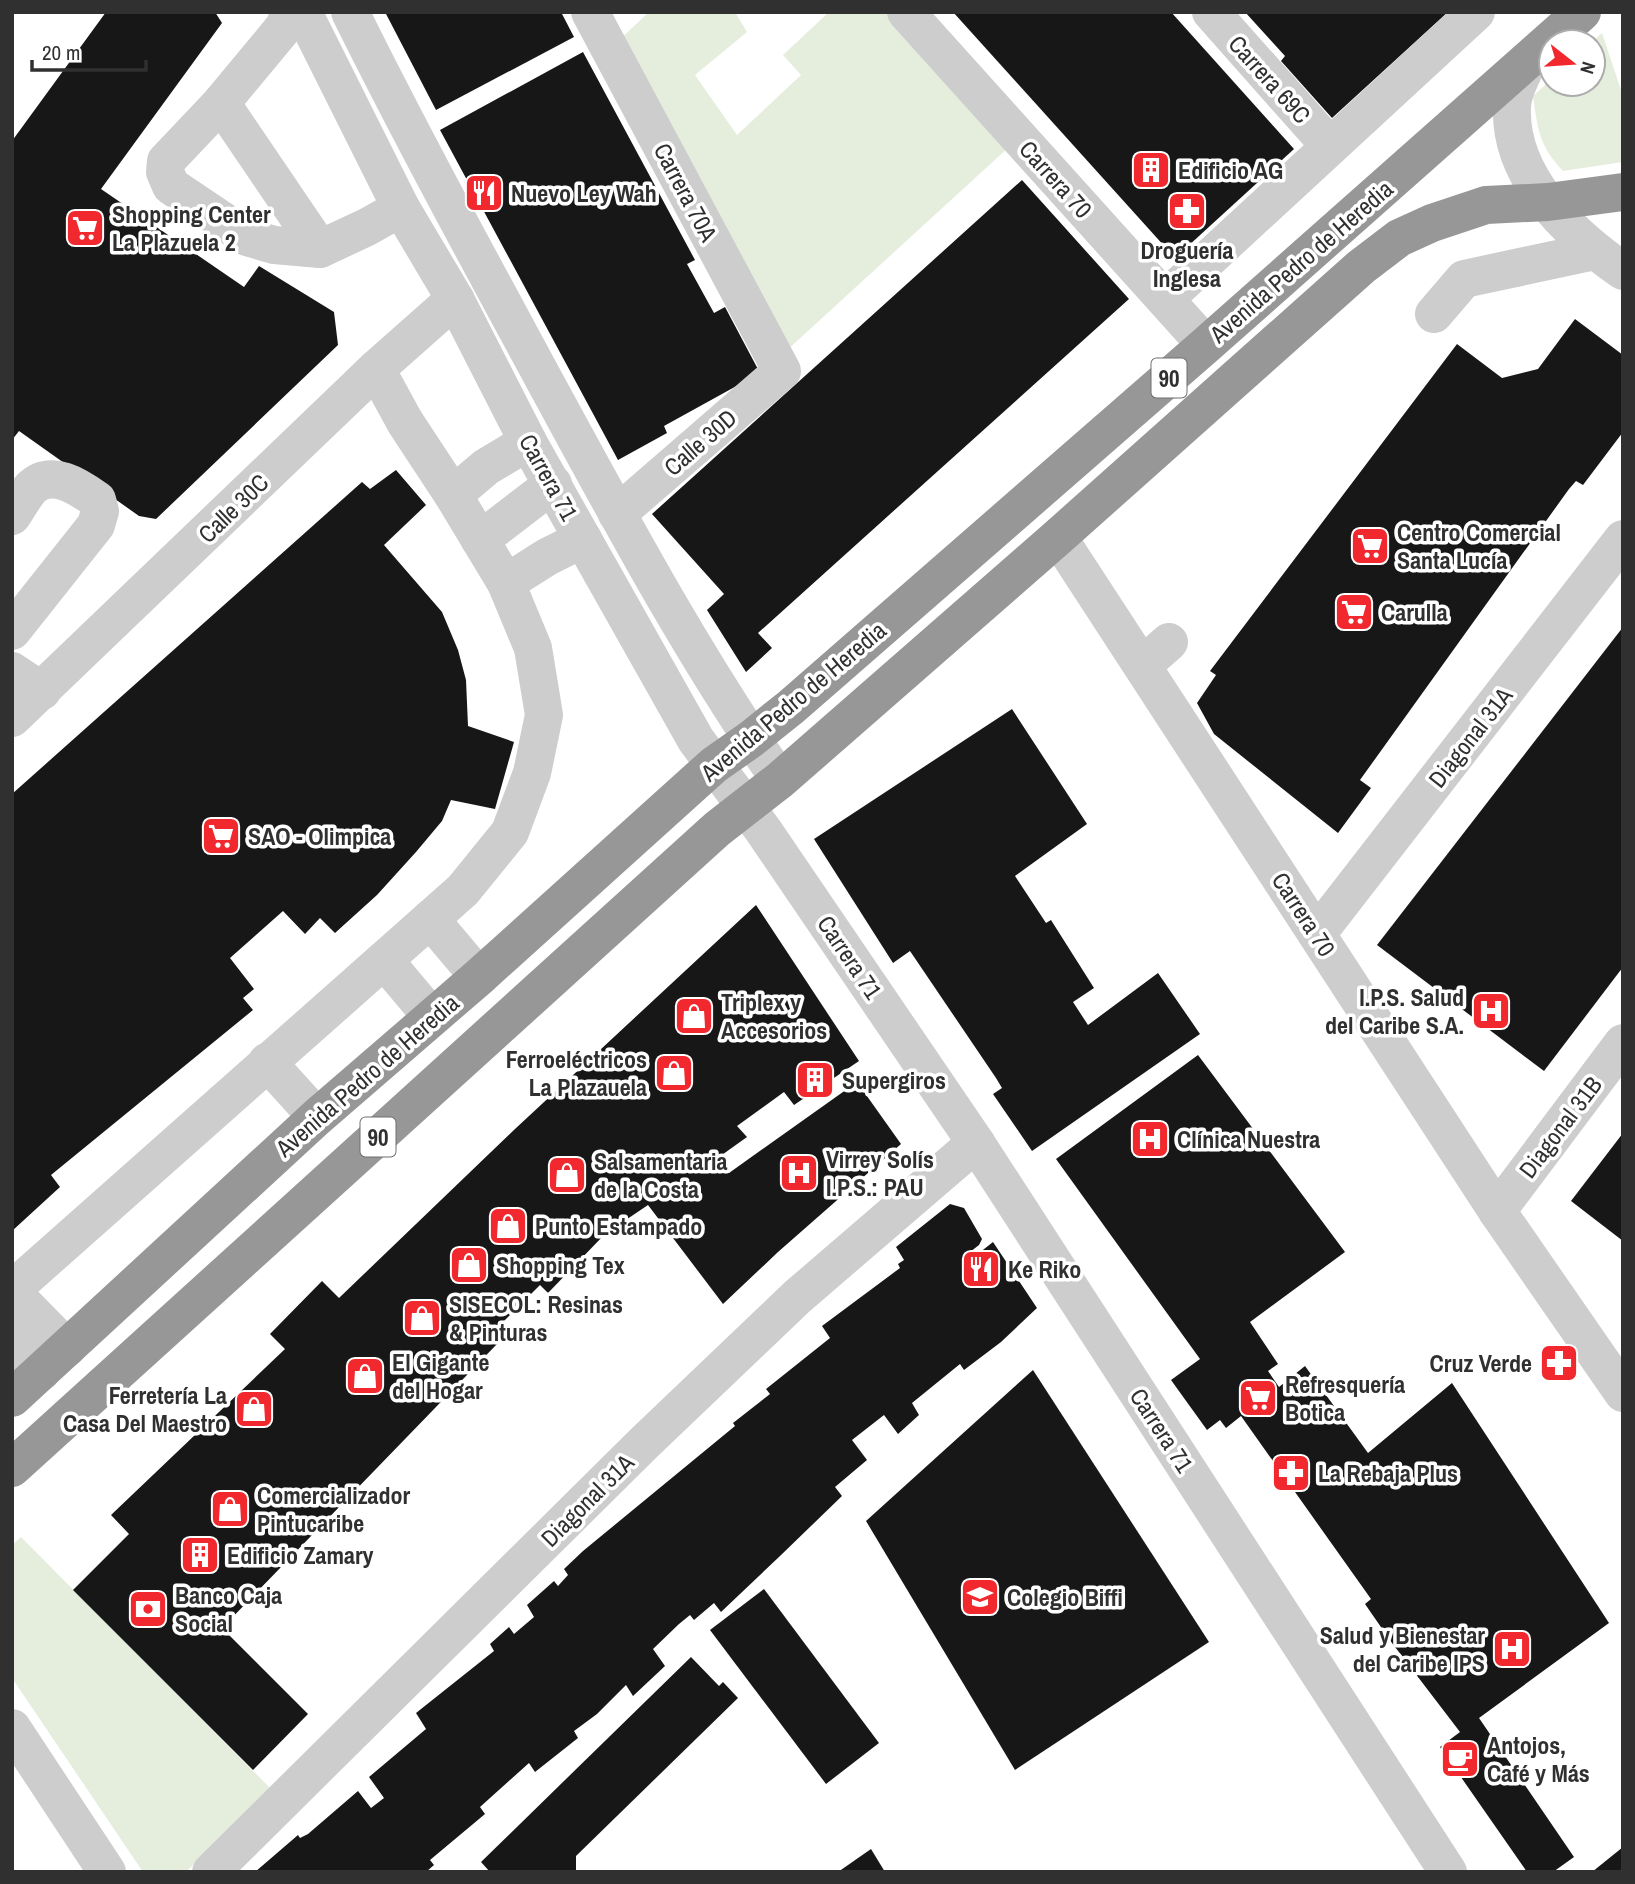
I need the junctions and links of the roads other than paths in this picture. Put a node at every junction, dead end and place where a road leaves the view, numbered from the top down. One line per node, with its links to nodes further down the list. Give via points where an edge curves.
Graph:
1 (290, 12): 10 (street, via 284,27)
2 (303, 12): 14 (street, Carrera 71)
3 (350, 12): 26 (street, Carrera 71)
4 (590, 12): 22 (street, Carrera 70A)
5 (906, 12): 18 (street, Carrera 70)
6 (1211, 12): 11 (street, Carrera 69C)
7 (1476, 12): 11 (street)
8 (1582, 12): 9 (highway, Avenida Pedro de Heredia / 90)
9 (1528, 61): 13 (street, via 1511,104 1513,133 1524,167); 20 (highway, Avenida Pedro de Heredia / 90)
10 (221, 103): 15 (street); 15 (street, via 166,161 171,186 247,237 274,245)
11 (1329, 145): 18 (street)
12 (1623, 192): 13 (highway, Avenida Pedro de Heredia / 90)
13 (1548, 202): 16 (street); 28 (highway, Avenida Pedro de Heredia / 90, via 1486,205 1399,238)
14 (401, 208): 15 (street); 17 (street, Carrera 71)
15 (320, 249)
16 (1609, 261): 19 (street, via 1464,279)
17 (454, 299): 21 (street, Calle 30C); 23 (street, Carrera 71)
18 (1165, 299): 20 (street, Carrera 70)
19 (1434, 314)
20 (1206, 345): 36 (highway, Avenida Pedro de Heredia / 90)
21 (376, 369): 25 (street); 34 (street, Calle 30C)
22 (782, 371): 26 (street, Calle 30D)
23 (528, 442): 24 (street, Carrera 71); 25 (street, via 485,467)
24 (553, 484): 29 (street, Carrera 71); 31 (street)
25 (453, 495): 31 (street)
26 (617, 514): 36 (street, Carrera 71)
27 (12, 516): 33 (street, via 32,487 45,479 72,484 97,500 100,511 96,525)
28 (1058, 537): 38 (highway, Avenida Pedro de Heredia / 90); 41 (street, Carrera 70, via 1156,654)
29 (583, 539): 32 (street); 37 (street, Carrera 71)
30 (1623, 539): 41 (street, Diagonal 31A)
31 (480, 540): 32 (street)
32 (506, 583): 40 (street, via 533,648 544,715 533,773 510,832 463,890)
33 (12, 631)
34 (27, 681): 35 (street, Calle 30C)
35 (12, 718)
36 (751, 739): 37 (highway, Avenida Pedro de Heredia / 90); 38 (street, Carrera 71)
37 (714, 765): 39 (street, Carrera 71); 43 (highway, Avenida Pedro de Heredia / 90)
38 (780, 780): 39 (highway, Avenida Pedro de Heredia / 90)
39 (746, 807): 48 (street, Carrera 71); 55 (highway, Avenida Pedro de Heredia / 90)
40 (430, 919): 42 (street); 43 (street)
41 (1317, 934): 49 (street, Carrera 70)
42 (384, 960): 44 (street); 46 (street)
43 (480, 976): 44 (highway, Avenida Pedro de Heredia / 90)
44 (432, 1017): 47 (highway, Avenida Pedro de Heredia / 90)
45 (1623, 1043): 49 (street, Diagonal 31B)
46 (267, 1062): 47 (street); 50 (street)
47 (317, 1117): 52 (highway, Avenida Pedro de Heredia / 90)
48 (976, 1143): 58 (street, Diagonal 31A, via 787,1306); 59 (street, Carrera 71)
49 (1497, 1210): 53 (street, Carrera 70)
50 (13, 1288): 52 (street)
51 (12, 1339): 52 (street)
52 (54, 1360): 54 (highway, Avenida Pedro de Heredia / 90)
53 (1623, 1393)
54 (12, 1398)
55 (12, 1468)
56 (12, 1728): 57 (street)
57 (107, 1872)
58 (211, 1872)
59 (1448, 1872)

